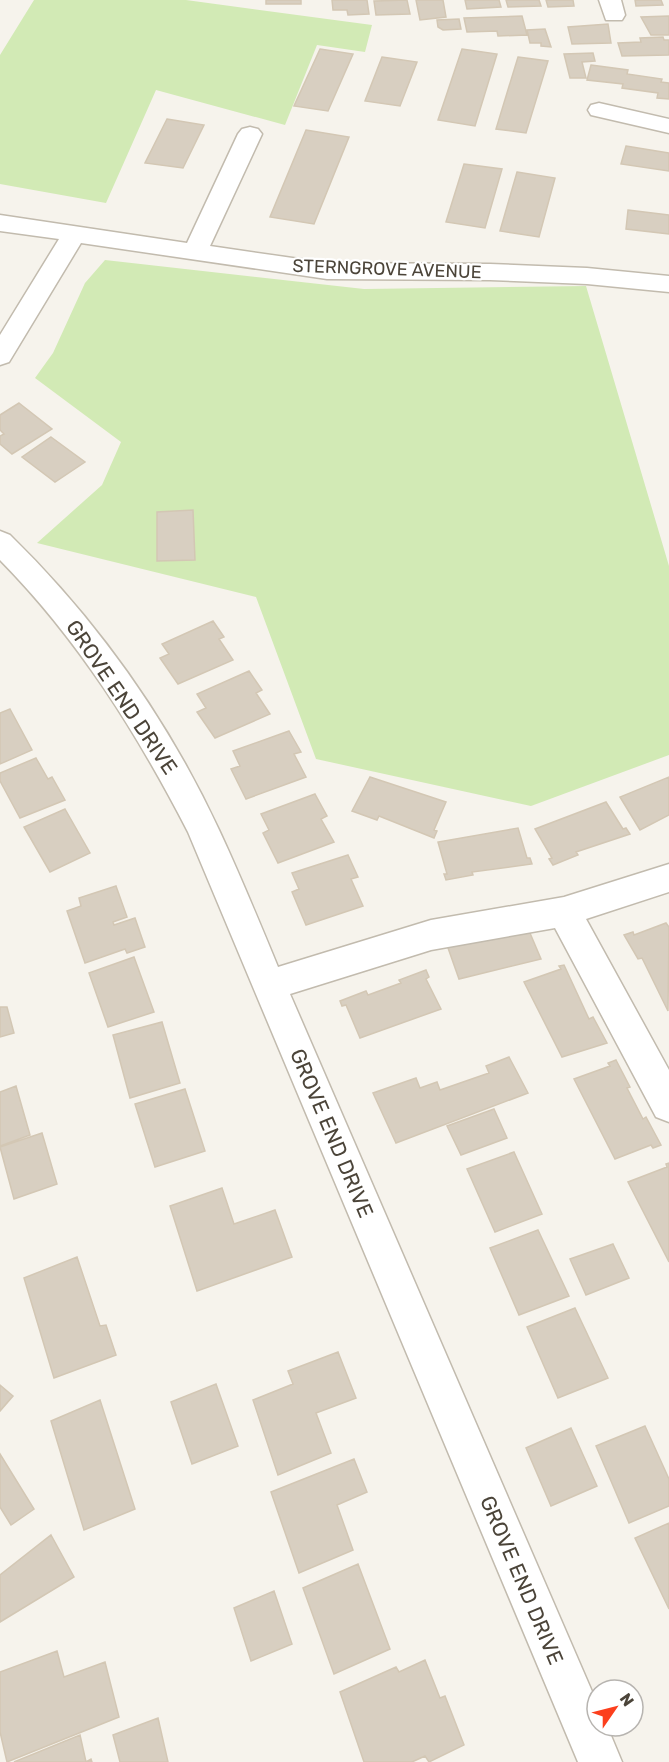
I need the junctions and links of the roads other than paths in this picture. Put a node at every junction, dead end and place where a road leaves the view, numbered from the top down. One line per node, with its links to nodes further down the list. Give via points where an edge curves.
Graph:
1 (599, 110): 2 (street)
2 (669, 126)
3 (250, 134): 6 (street)
4 (0, 223): 5 (street, STERNGROVE AVENUE)
5 (75, 234): 6 (street, STERNGROVE AVENUE); 8 (street)
6 (195, 252): 7 (street, STERNGROVE AVENUE, via 327,271 587,276)
7 (669, 284)
8 (0, 356)
9 (0, 542): 12 (street, GROVE END DRIVE, via 69,616 167,760 220,866)
10 (669, 878): 11 (street)
11 (564, 912): 12 (street, via 431,934); 13 (street)
12 (270, 985): 14 (street, GROVE END DRIVE)
13 (669, 1105)
14 (600, 1762)

